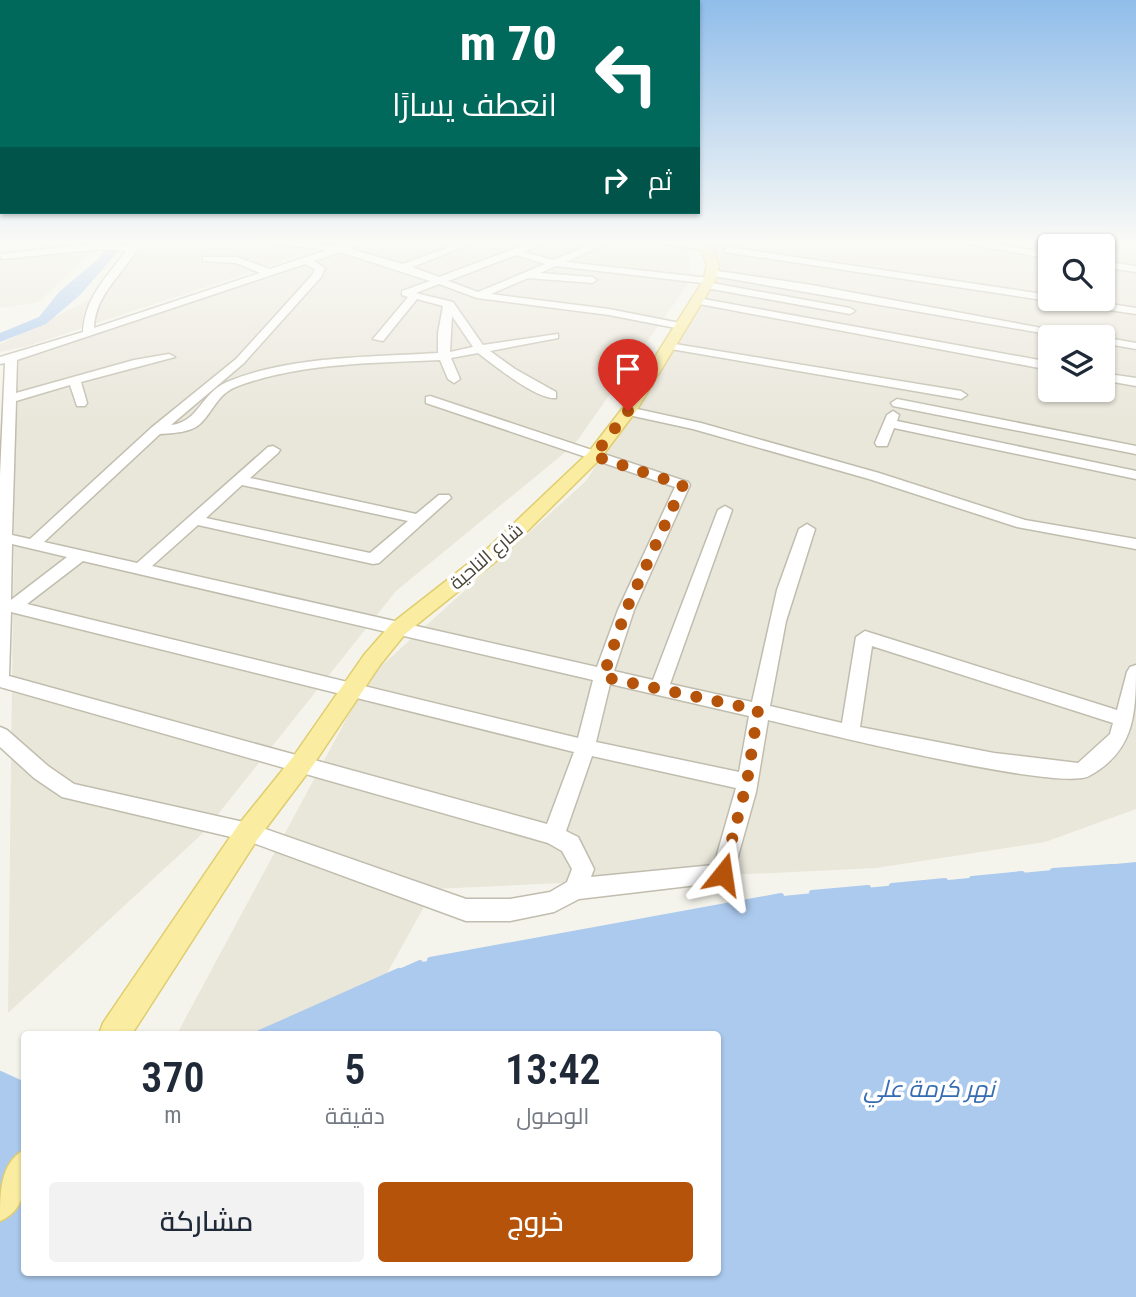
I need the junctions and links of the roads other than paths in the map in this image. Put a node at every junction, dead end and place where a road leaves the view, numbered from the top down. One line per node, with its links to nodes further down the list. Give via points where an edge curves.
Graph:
1 (93, 302): 17 (street)
2 (185, 302): 17 (street)
3 (293, 302): 41 (street, via 240,361)
4 (409, 302): 19 (street)
5 (436, 302): 11 (street)
6 (528, 302): 15 (street)
7 (695, 302): 15 (main road, شارع الناحية)
8 (790, 302): 27 (street)
9 (802, 302): 14 (street)
10 (887, 302): 16 (street)
11 (449, 304): 23 (street); 24 (street, via 441,342)
12 (1115, 308): 13 (street)
13 (1136, 311)
14 (850, 312)
15 (681, 326): 21 (main road, شارع الناحية)
16 (1038, 329)
17 (88, 334): 26 (street)
18 (554, 336): 23 (street)
19 (379, 339)
20 (1115, 342): 22 (street)
21 (669, 346): 32 (street); 39 (main road, شارع الناحية)
22 (1136, 346)
23 (481, 350): 24 (street); 33 (street)
24 (444, 356): 30 (street); 41 (street, via 337,362 259,375 219,392 195,422)
25 (169, 357): 29 (street)
26 (6, 359): 35 (street)
27 (1038, 363)
28 (1115, 378): 31 (street)
29 (74, 379): 35 (street); 37 (street)
30 (454, 380)
31 (1136, 382)
32 (904, 386): 34 (street); 38 (street)
33 (552, 395)
34 (961, 395)
35 (10, 399): 53 (street)
36 (430, 400): 45 (street)
37 (81, 403)
38 (897, 403): 40 (street); 44 (street)
39 (628, 411): 45 (main road, شارع الناحية); 55 (street, via 861,472 1022,524)
40 (890, 424): 42 (street); 46 (street)
41 (156, 431): 54 (street)
42 (882, 443)
43 (273, 450): 47 (street)
44 (1136, 450)
45 (594, 456): 59 (main road, شارع الناحية, via 494,553); 61 (street, via 683,485 626,610)
46 (1136, 475)
47 (239, 480): 50 (street); 51 (street)
48 (444, 498): 50 (street)
49 (725, 510): 63 (street)
50 (417, 519): 51 (street, via 373,559)
51 (195, 520): 57 (street)
52 (807, 529): 65 (street, via 789,571)
53 (6, 538): 54 (street); 58 (street)
54 (33, 544): 56 (street)
55 (1136, 544)
56 (80, 555): 57 (street); 58 (street)
57 (139, 570): 59 (street)
58 (9, 606): 62 (street); 64 (street)
59 (398, 629): 61 (street); 64 (main road, شارع الناحية)
60 (1136, 671): 67 (street)
61 (603, 677): 63 (street); 69 (street)
62 (0, 678): 70 (street)
63 (659, 688): 65 (street)
64 (349, 693): 69 (street); 70 (main road, شارع الناحية)
65 (758, 710): 66 (street); 71 (street)
66 (850, 732): 67 (street, via 949,754 1081,771); 67 (street, via 865,637)
67 (1126, 733)
68 (0, 735): 72 (street, via 69,791)
69 (585, 749): 71 (street); 73 (street)
70 (300, 764): 72 (main road, شارع الناحية); 73 (street)
71 (747, 782): 74 (street, via 723,874)
72 (248, 832): 74 (street, via 466,910 510,910 554,902); 75 (main road, شارع الناحية)
73 (554, 835): 74 (street, via 570,844 583,869)
74 (575, 889)
75 (116, 1031)
76 (21, 1172): 77 (main road)
77 (0, 1204)

